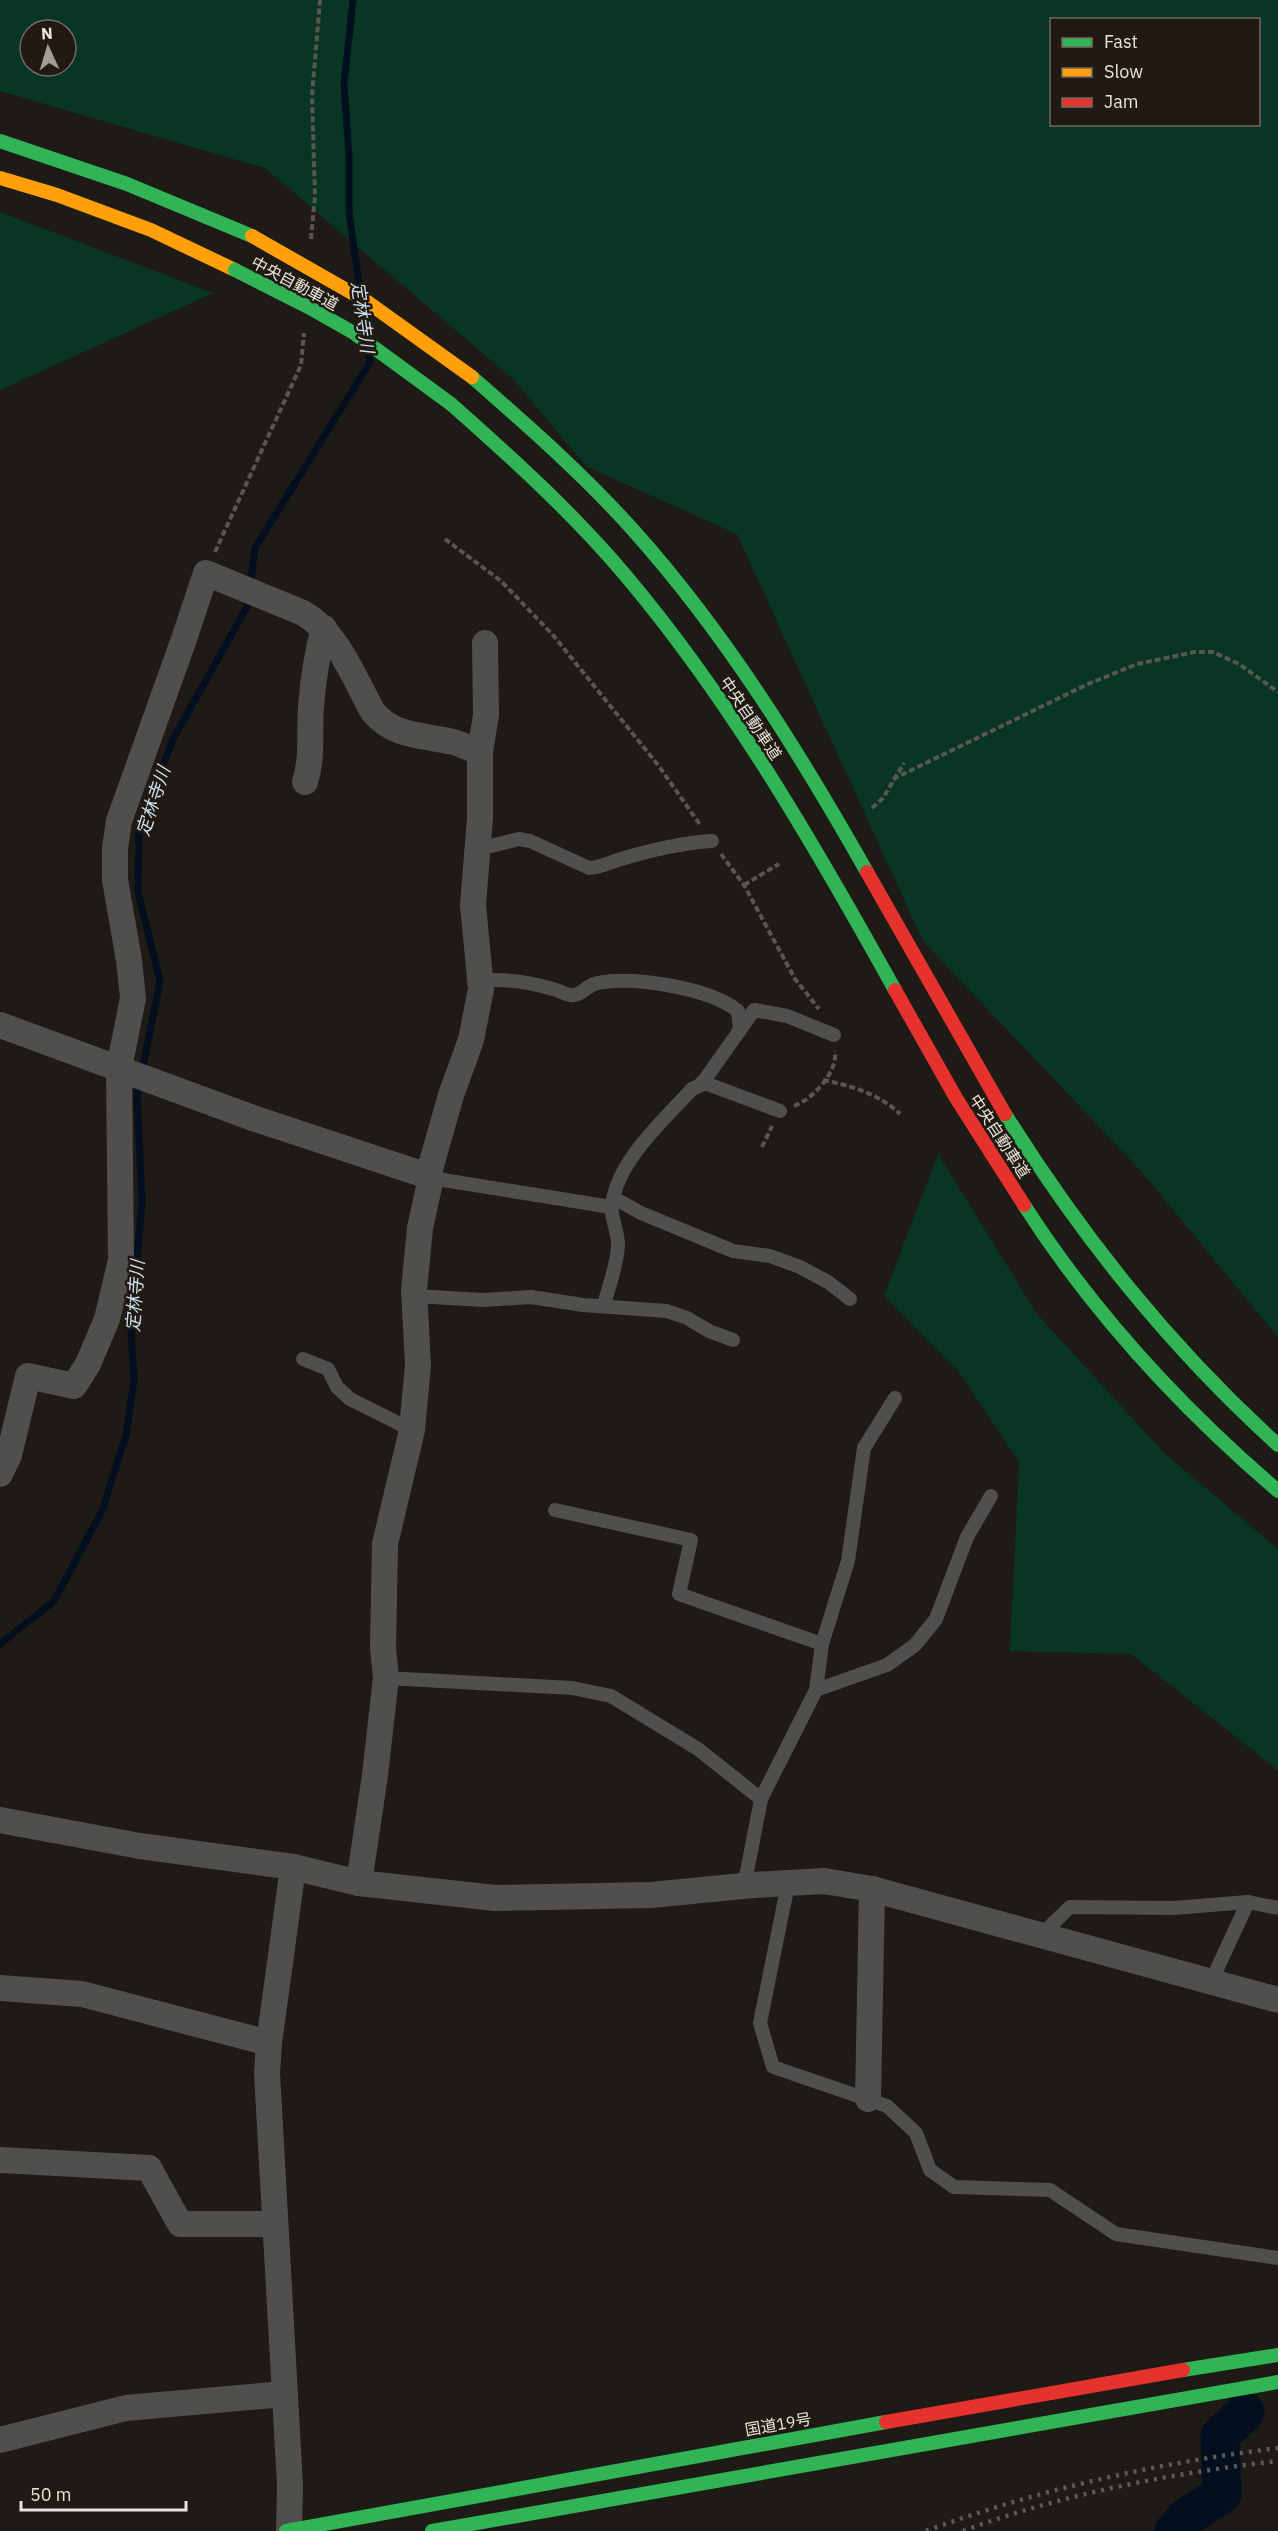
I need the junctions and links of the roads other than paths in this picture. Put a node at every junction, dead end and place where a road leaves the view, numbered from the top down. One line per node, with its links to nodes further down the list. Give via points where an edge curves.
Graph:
1 (0, 141): 25 (highway, 中央自動車道, bridge, via 75,164 252,236 369,301 472,377 602,497 708,621 779,724 1035,1162 1128,1290 1187,1358)
2 (0, 178): 27 (highway, 中央自動車道, bridge, via 151,230 291,297 353,332 451,404 604,551 679,642 749,742 957,1099 1049,1242 1160,1381 1222,1443)
3 (324, 628): 5 (street, via 380,721 421,738 451,741); 6 (street, via 316,660 311,759); 13 (street, via 303,613 206,573 119,821 115,880 133,998)
4 (485, 643): 5 (street, via 486,716)
5 (480, 752): 8 (street)
6 (305, 782)
7 (712, 841): 8 (lane, via 684,843 595,868 519,839)
8 (478, 849): 9 (street, via 473,905)
9 (480, 981): 11 (lane, via 520,981 571,996 594,983 647,981 730,1004 738,1011); 16 (street, via 471,1040 451,1095)
10 (0, 1025): 13 (street)
11 (740, 1030): 12 (lane, via 754,1010 787,1016); 14 (lane)
12 (834, 1035)
13 (119, 1068): 16 (street); 26 (street, via 122,1260 107,1319 74,1386 28,1376 9,1455)
14 (702, 1082): 15 (lane); 17 (lane, via 640,1146 618,1183)
15 (780, 1111)
16 (430, 1177): 17 (lane); 18 (street, via 420,1228)
17 (613, 1202): 19 (lane, via 733,1251 770,1256 800,1267); 20 (lane, via 618,1248)
18 (414, 1296): 20 (lane, via 483,1300 531,1297); 24 (street, via 418,1365)
19 (850, 1299)
20 (604, 1305): 21 (lane, via 667,1311)
21 (733, 1340)
22 (303, 1359): 24 (lane, via 328,1370 337,1387 350,1399)
23 (895, 1398): 30 (lane, via 864,1448 848,1561)
24 (412, 1430): 31 (street, via 385,1544)
25 (1278, 1445)
26 (0, 1474)
27 (1278, 1491)
28 (991, 1497): 32 (lane, via 966,1537 936,1619 915,1645 887,1665)
29 (555, 1510): 30 (lane, via 691,1540 679,1594)
30 (822, 1644): 32 (lane)
31 (386, 1678): 33 (lane, via 572,1688 611,1696 698,1749); 36 (street)
32 (816, 1690): 33 (lane)
33 (761, 1799): 38 (lane)
34 (0, 1820): 35 (street, via 140,1846)
35 (293, 1867): 36 (street); 46 (street)
36 (359, 1883): 38 (street, via 495,1898)
37 (788, 1884): 38 (street); 39 (street, via 824,1881); 47 (lane, via 760,2023 773,2067)
38 (744, 1887)
39 (872, 1889): 42 (street); 47 (street)
40 (1248, 1902): 41 (lane); 42 (lane, via 1173,1908 1070,1907); 43 (lane)
41 (1278, 1908)
42 (1041, 1935): 43 (street)
43 (1211, 1982): 45 (street)
44 (0, 1988): 46 (street, via 82,1994)
45 (1278, 2000)
46 (268, 2043): 49 (street)
47 (868, 2099): 50 (lane, via 887,2106 916,2133 930,2170 954,2187 1050,2190 1116,2234)
48 (0, 2160): 49 (street, via 149,2168 180,2223)
49 (274, 2223): 53 (street)
50 (1278, 2258)
51 (1278, 2355): 55 (highway, 国道19号, via 1094,2384)
52 (1278, 2382): 56 (highway)
53 (284, 2394): 54 (street, via 126,2408); 55 (street, via 290,2485)
54 (0, 2439)
55 (288, 2531)
56 (432, 2531)

